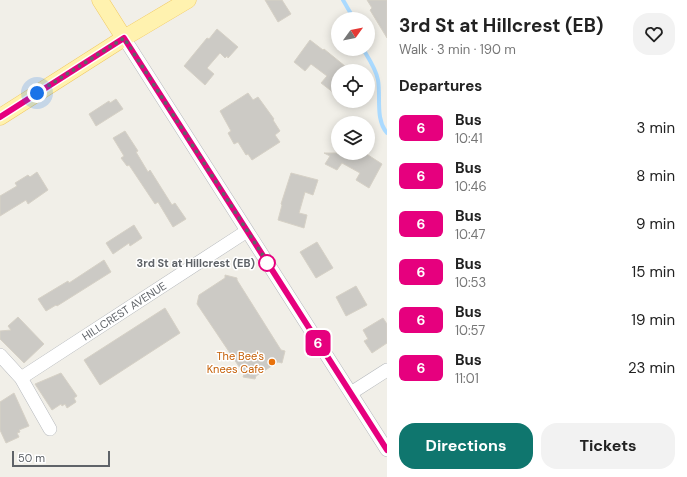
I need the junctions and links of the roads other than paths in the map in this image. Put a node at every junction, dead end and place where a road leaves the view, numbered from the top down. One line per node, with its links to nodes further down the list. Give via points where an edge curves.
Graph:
1 (100, 0): 3 (main road)
2 (188, 0): 3 (main road)
3 (124, 38): 4 (main road); 5 (street)
4 (0, 117)
5 (247, 231): 8 (street, HILLCREST AVENUE); 9 (street)
6 (0, 355): 8 (street)
7 (387, 370): 9 (street)
8 (21, 378): 10 (street)
9 (351, 393): 11 (street)
10 (50, 429)
11 (387, 450)

